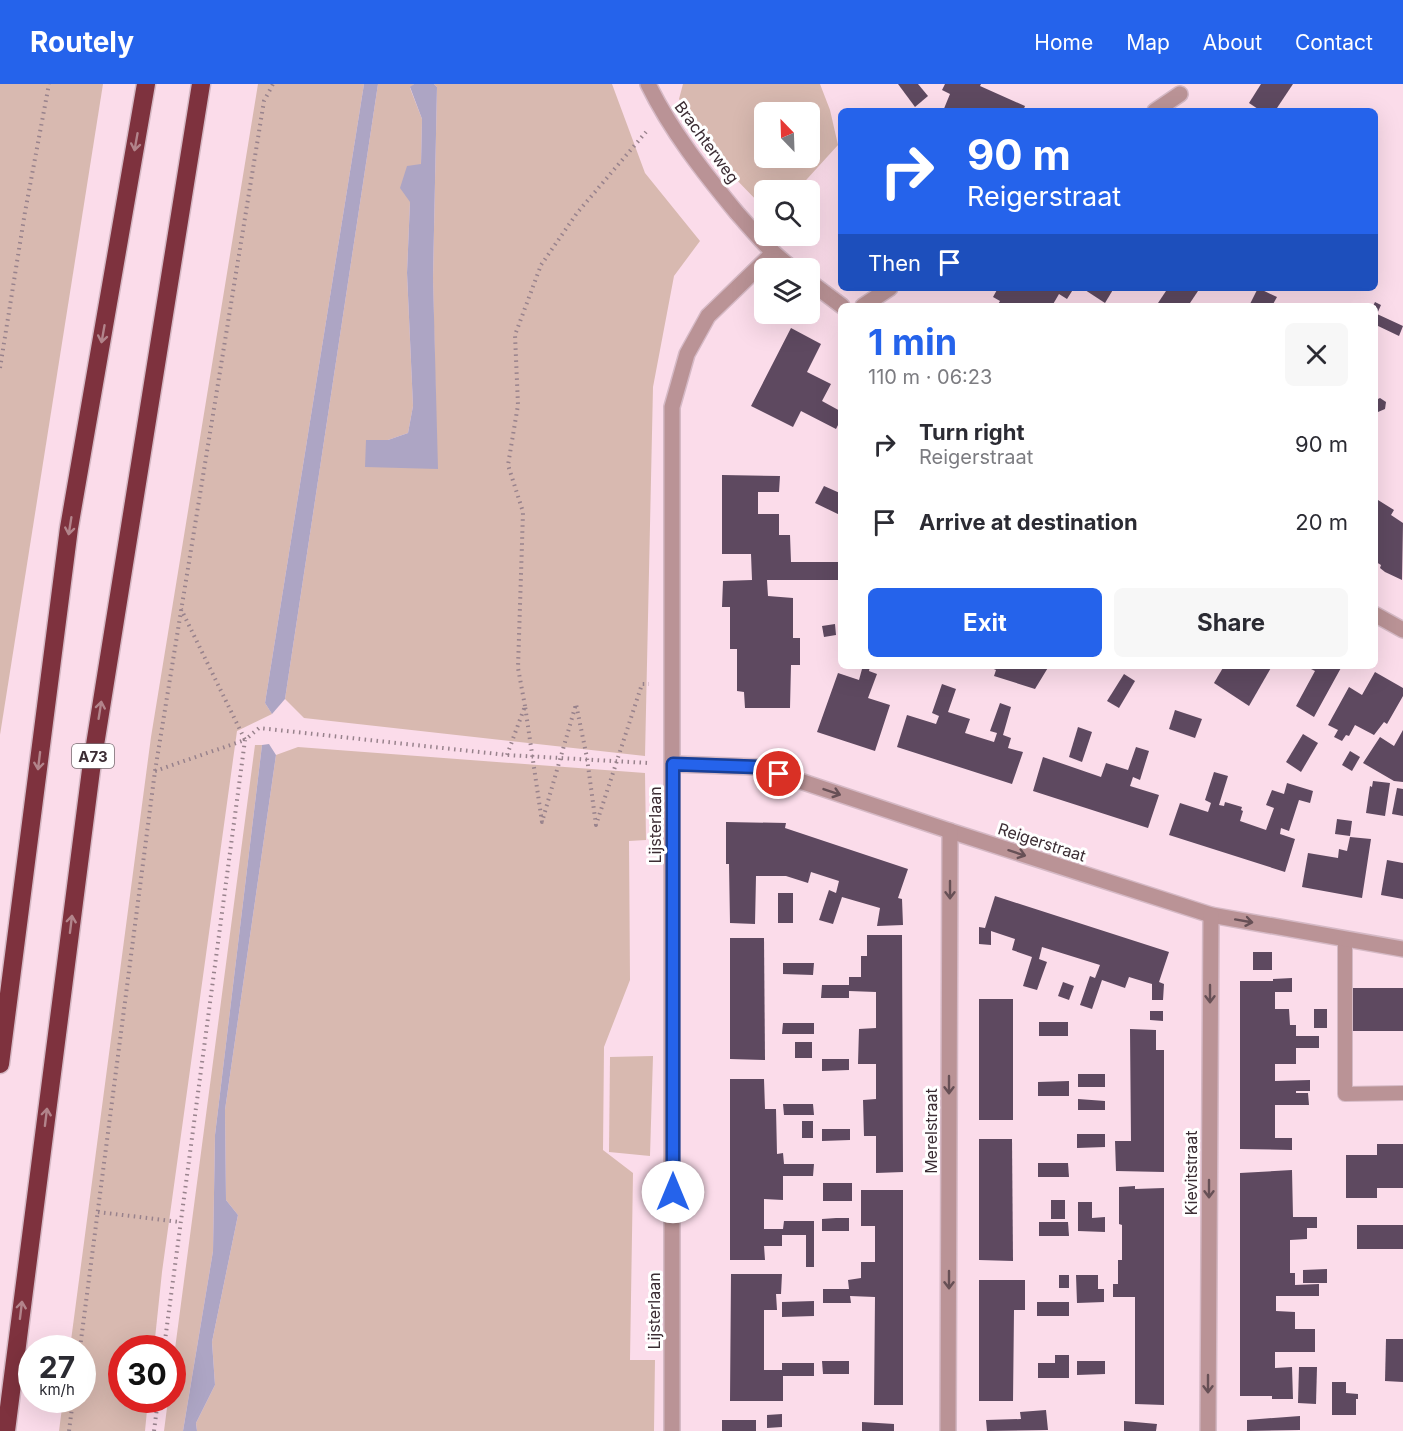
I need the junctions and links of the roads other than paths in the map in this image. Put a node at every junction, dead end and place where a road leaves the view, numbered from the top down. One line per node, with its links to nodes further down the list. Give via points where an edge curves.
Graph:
1 (146, 84): 19 (highway, one-way to 19, via 69,528)
2 (201, 84): 21 (highway, A73, one-way to 2, via 91,770)
3 (648, 84): 6 (street, Brachterweg, via 663,113 711,181)
4 (1180, 94): 5 (street)
5 (1159, 108)
6 (772, 254): 7 (street, Brachterweg); 14 (street, Lijsterlaan, via 708,316 687,354 672,407)
7 (778, 258)
8 (820, 290): 10 (street)
9 (886, 291): 11 (street)
10 (838, 303)
11 (868, 303)
12 (1378, 616): 13 (street)
13 (1403, 630)
14 (673, 764): 15 (street, Reigerstraat, one-way to 15, via 758,767); 22 (street, Lijsterlaan)
15 (950, 831): 16 (street, Reigerstraat, one-way to 16); 23 (street, Merelstraat, one-way to 23)
16 (1211, 915): 17 (street, Reigerstraat, one-way to 17); 24 (street, Kievitstraat, one-way to 24)
17 (1345, 939): 18 (street, Reigerstraat); 20 (lane, via 1345,1094)
18 (1403, 949)
19 (0, 1064)
20 (1403, 1093)
21 (6, 1431)
22 (672, 1431)
23 (948, 1431)
24 (1208, 1431)

